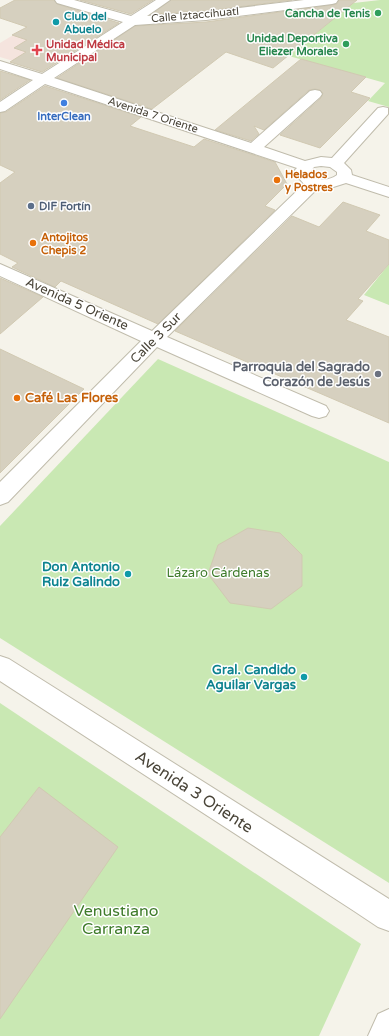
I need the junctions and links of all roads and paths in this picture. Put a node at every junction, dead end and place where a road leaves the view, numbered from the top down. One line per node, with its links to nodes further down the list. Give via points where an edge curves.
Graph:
1 (61, 0): 4 (street, Calle Iztaccíhuatl)
2 (164, 0): 4 (street)
3 (332, 0): 4 (street, Calle Iztaccíhuatl, via 206,16)
4 (133, 21): 6 (street)
5 (0, 65): 6 (street, Avenida 7 Oriente)
6 (45, 80): 8 (street); 10 (street, Avenida 7 Oriente)
7 (315, 94): 10 (street)
8 (0, 108)
9 (383, 111): 11 (street)
10 (254, 148): 12 (street, Avenida 7 Oriente)
11 (335, 164): 12 (street, via 321,161); 13 (street, via 343,169)
12 (306, 166): 14 (street, via 303,174)
13 (344, 178): 14 (street, via 333,184); 15 (street)
14 (314, 182): 17 (street, Calle 3 Sur)
15 (389, 192)
16 (0, 269): 17 (street, Avenida 5 Oriente)
17 (154, 339): 18 (street, Avenida 5 Oriente); 19 (street, Calle 3 Sur)
18 (320, 411)
19 (0, 496)
20 (0, 667): 21 (street, Avenida 3 Oriente)
21 (389, 916)
22 (389, 1025): 23 (street)
23 (384, 1036)

